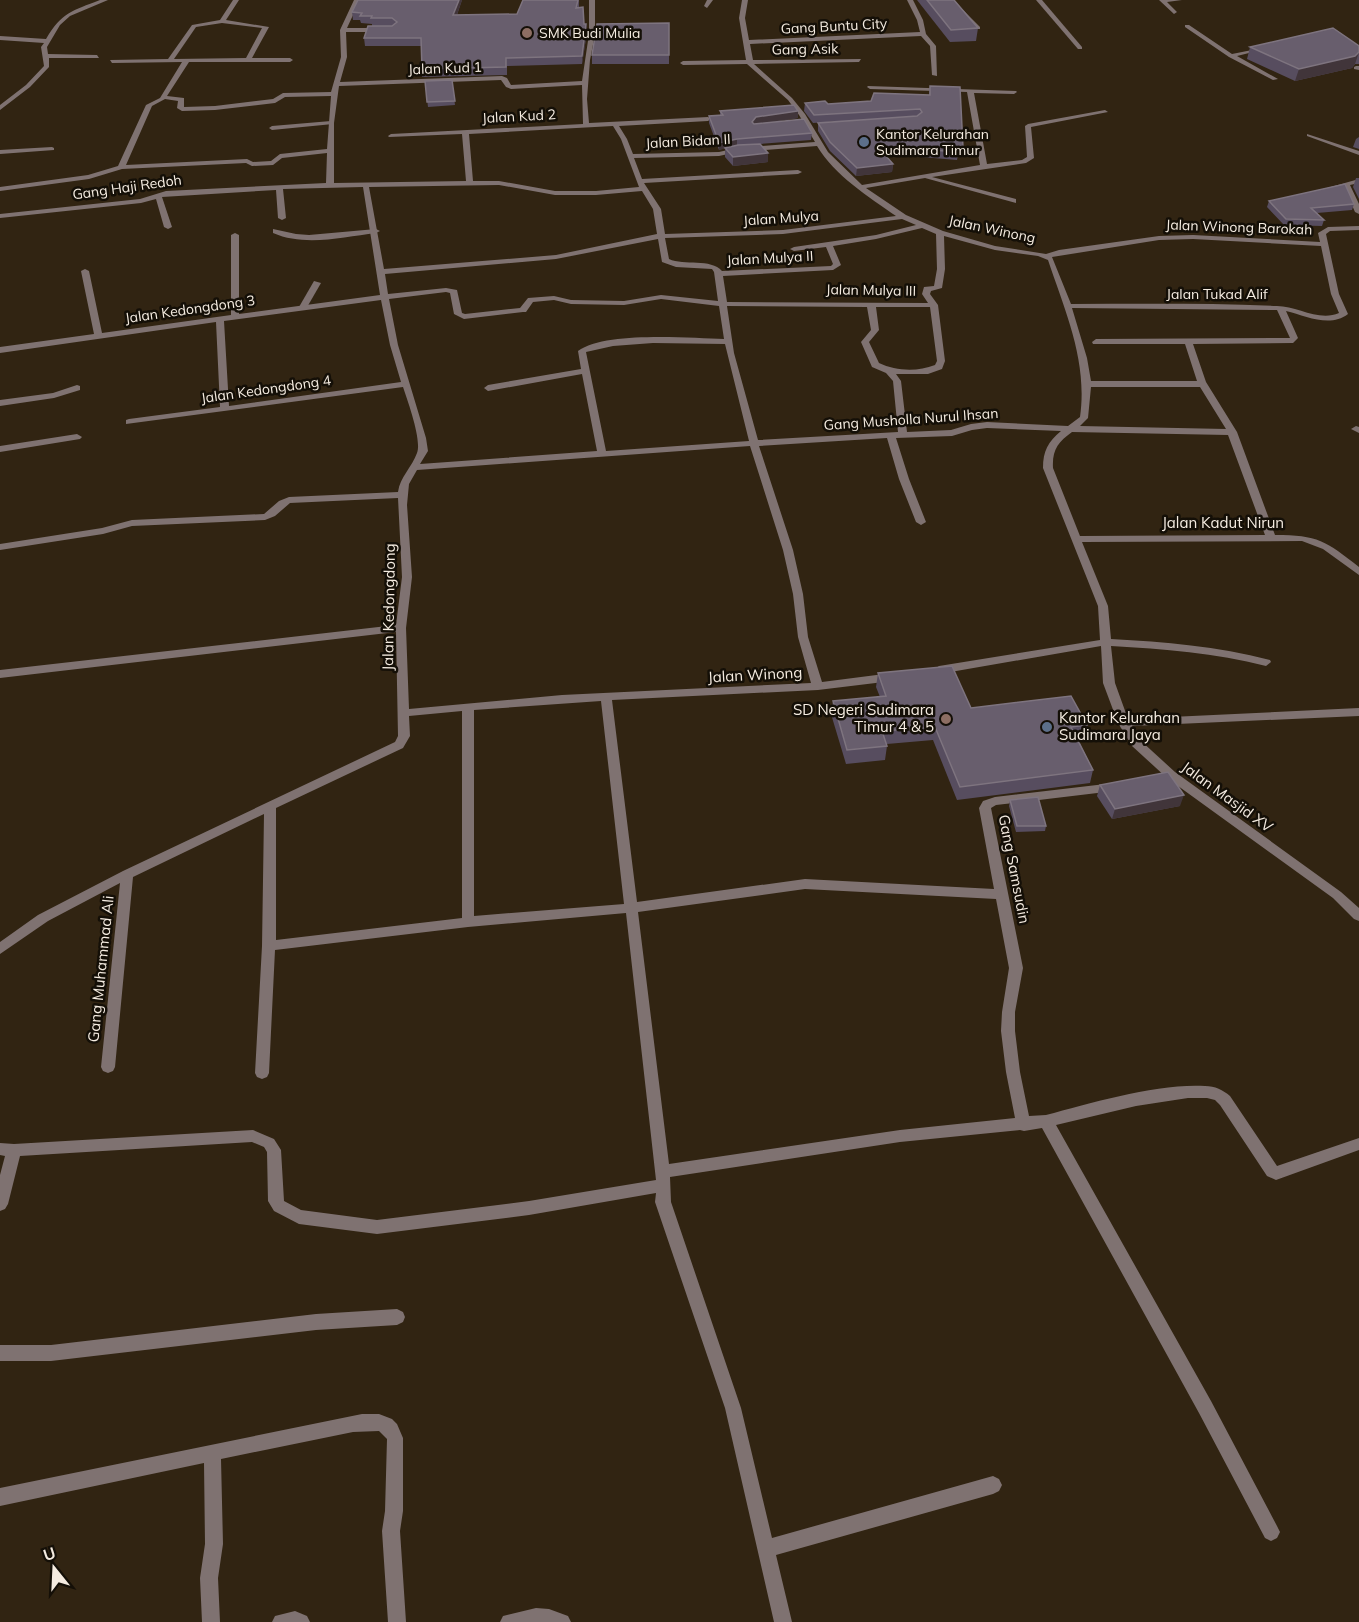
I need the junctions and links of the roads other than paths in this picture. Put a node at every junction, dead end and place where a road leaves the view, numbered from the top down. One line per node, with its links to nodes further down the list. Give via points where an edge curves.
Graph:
1 (105, 0): 19 (street, via 69,15)
2 (236, 0): 12 (street)
3 (357, 0): 15 (street)
4 (592, 0): 36 (street)
5 (745, 0): 20 (street)
6 (910, 0): 17 (street)
7 (950, 0): 14 (street)
8 (1039, 0): 21 (street)
9 (1162, 0): 10 (street); 11 (street)
10 (1179, 0)
11 (1174, 12)
12 (222, 21): 26 (street, via 195,26); 31 (street, via 266,27)
13 (1187, 26): 24 (street)
14 (978, 28)
15 (343, 30): 16 (street); 37 (street, via 344,57)
16 (393, 30)
17 (924, 34): 20 (street, Gang Buntu City); 34 (street, via 933,46)
18 (0, 38): 19 (street)
19 (46, 41): 23 (street)
20 (745, 42): 33 (street)
21 (1080, 48)
22 (1255, 50): 24 (street)
23 (46, 56): 25 (street); 43 (street, via 44,70)
24 (1231, 56): 35 (street)
25 (97, 57)
26 (170, 60): 27 (street); 30 (street)
27 (187, 60): 31 (street); 44 (street)
28 (290, 60): 31 (street)
29 (859, 60): 33 (street, Gang Asik)
30 (112, 61)
31 (248, 61)
32 (683, 63): 33 (street, Gang Asik)
33 (750, 63): 51 (street, Jalan Winong, via 782,91)
34 (934, 75)
35 (1275, 79)
36 (585, 83): 37 (street, Jalan Kud 1, via 511,87 502,78); 52 (street)
37 (337, 84): 41 (street)
38 (870, 87): 39 (street)
39 (970, 91): 40 (street); 64 (street)
40 (1014, 92)
41 (334, 94): 44 (street, via 283,95 274,101 182,109 182,99); 48 (street)
42 (0, 95): 43 (street)
43 (16, 95): 45 (street)
44 (163, 97): 65 (street, via 149,105)
45 (0, 108)
46 (1105, 112): 64 (street, via 1030,124 1029,160)
47 (708, 119): 50 (street, Jalan Kud 2)
48 (331, 123): 54 (street); 60 (street)
49 (796, 123): 51 (street)
50 (615, 124): 52 (street, Jalan Kud 2); 63 (street)
51 (807, 124): 53 (street); 58 (street, Jalan Winong)
52 (586, 125): 55 (street, Jalan Kud 2)
53 (821, 126)
54 (272, 128)
55 (465, 132): 57 (street); 69 (street, Jalan Kud 2)
56 (1309, 135): 62 (street)
57 (391, 136)
58 (819, 144): 63 (street, Jalan Bidan II, via 719,154); 74 (street, Jalan Winong)
59 (52, 149): 61 (street)
60 (330, 151): 65 (street, via 280,156 273,163); 71 (street)
61 (0, 152)
62 (1359, 153)
63 (631, 156): 72 (street)
64 (984, 166): 67 (street)
65 (121, 167): 76 (street, via 88,177)
66 (798, 172): 72 (street)
67 (924, 176): 74 (street); 79 (street)
68 (1359, 182): 70 (street)
69 (470, 183): 72 (street, via 504,184 555,194 604,193); 73 (street)
70 (1346, 184): 77 (street); 80 (street)
71 (330, 185): 73 (street); 75 (street, Gang Haji Redoh)
72 (642, 185): 91 (street, via 657,209)
73 (366, 187): 88 (street, Jalan Kedongdong)
74 (860, 187): 83 (street, Jalan Winong)
75 (279, 188): 78 (street, Gang Haji Redoh); 82 (street)
76 (0, 189)
77 (1326, 189)
78 (158, 195): 81 (street, Gang Haji Redoh, via 141,201); 85 (street)
79 (1013, 201)
80 (1359, 212)
81 (0, 216)
82 (282, 218)
83 (903, 218): 84 (street, Jalan Winong); 91 (street, Jalan Mulya, via 783,232)
84 (922, 226): 89 (street, Jalan Winong); 93 (street, Jalan Mulya II)
85 (168, 227)
86 (1359, 228): 92 (street, via 1325,230)
87 (276, 231): 88 (street, via 305,236)
88 (376, 231): 97 (street, Jalan Kedongdong)
89 (939, 233): 95 (street, Jalan Winong, via 995,248); 103 (street, Jalan Mulya III, via 938,288 927,289 926,294)
90 (235, 235): 107 (street)
91 (660, 236): 97 (street, Jalan Mulya, via 556,257); 98 (street, via 669,263 714,267)
92 (1324, 244): 95 (street, Jalan Winong Barokah, via 1159,238); 106 (street, Jalan Tukad Alif, via 1335,294 1344,314 1309,316)
93 (829, 245): 94 (street, Jalan Mulya II); 98 (street, Jalan Mulya II, via 837,265 833,268)
94 (794, 249)
95 (1047, 256): 104 (street, Jalan Winong)
96 (85, 271): 109 (street)
97 (382, 272): 100 (street, Jalan Kedongdong)
98 (718, 274): 101 (street)
99 (317, 283): 105 (street)
100 (384, 296): 101 (street, Jalan Mulya III, via 451,291 458,315 464,317 523,310 530,300 624,303 661,297); 105 (street, Jalan Kedongdong 3); 116 (street, Jalan Kedongdong)
101 (722, 304): 102 (street, Jalan Mulya III); 111 (street)
102 (870, 304): 103 (street, Jalan Mulya III); 115 (street, via 875,330 866,339 870,356 878,366)
103 (934, 304): 115 (street, via 939,367)
104 (1065, 306): 106 (street, Jalan Tukad Alif); 117 (street, Jalan Winong)
105 (303, 307): 107 (street, Jalan Kedongdong 3)
106 (1280, 308): 110 (street, via 1293,340)
107 (235, 316): 108 (street, Jalan Kedongdong 3)
108 (220, 319): 109 (street, Jalan Kedongdong 3); 122 (street)
109 (99, 336): 113 (street, Jalan Kedongdong 3)
110 (1188, 341): 112 (street); 118 (street)
111 (728, 342): 114 (street, via 669,340 602,346 582,351); 129 (street)
112 (1096, 342)
113 (0, 350)
114 (585, 371): 120 (street); 131 (street)
115 (891, 372): 127 (street, via 899,390)
116 (407, 384): 122 (street, Jalan Kedongdong 4); 132 (street, Jalan Kedongdong, via 423,451)
117 (1089, 384): 118 (street); 124 (street, Jalan Winong, via 1084,418)
118 (1203, 384): 125 (street)
119 (77, 388): 121 (street, via 54,396)
120 (488, 388)
121 (0, 403)
122 (225, 408): 123 (street, Jalan Kedongdong 4)
123 (129, 422)
124 (1070, 429): 125 (street, Gang Musholla Nurul Ihsan); 127 (street, Gang Musholla Nurul Ihsan, via 987,425 952,433); 136 (street, Jalan Winong, via 1054,441 1046,455)
125 (1232, 432): 135 (street)
126 (890, 434): 127 (street, Gang Musholla Nurul Ihsan); 129 (street, Gang Musholla Nurul Ihsan); 134 (street)
127 (903, 434)
128 (77, 437): 130 (street)
129 (754, 444): 131 (street, Gang Musholla Nurul Ihsan); 145 (street, via 788,550 803,637)
130 (0, 449)
131 (602, 454): 132 (street, Gang Musholla Nurul Ihsan)
132 (414, 467): 133 (street, Jalan Kedongdong)
133 (402, 495): 137 (street, via 289,500 265,518 132,523); 139 (street, Jalan Kedongdong, via 406,577)
134 (921, 522)
135 (1271, 537): 136 (street, Jalan Kadut Nirun); 138 (street, Jalan Kadut Nirun, via 1317,542)
136 (1077, 539): 140 (street, Jalan Winong, via 1102,606)
137 (0, 547)
138 (1358, 570)
139 (401, 628): 143 (street); 149 (street, Jalan Kedongdong)
140 (1107, 642): 141 (street, via 1178,646); 142 (street); 150 (street, Jalan Masjid XV, via 1109,683)
141 (1266, 662)
142 (922, 673)
143 (0, 674)
144 (899, 676): 145 (street, Jalan Winong)
145 (818, 686): 146 (street, Jalan Winong)
146 (606, 697): 147 (street, Jalan Winong); 157 (street)
147 (468, 706): 149 (street, Jalan Winong); 159 (street)
148 (1359, 712): 150 (street)
149 (402, 713): 154 (street, Jalan Kedongdong, via 404,736 399,746)
150 (1124, 723): 151 (street, Jalan Masjid XV, via 1136,743)
151 (1171, 775): 152 (street); 158 (street, Jalan Masjid XV)
152 (1152, 780)
153 (1124, 785): 156 (street, Gang Samsudin, via 987,804)
154 (270, 808): 155 (street, Jalan Kedongdong); 160 (street)
155 (127, 874): 161 (street, Jalan Kedongdong, via 44,918); 162 (street, Gang Muhammad Ali)
156 (1001, 894): 157 (street, via 805,884); 165 (street, Gang Samsudin, via 1016,968 1008,1035)
157 (631, 908): 159 (street); 168 (street)
158 (1359, 915)
159 (468, 922): 160 (street)
160 (269, 946): 163 (street)
161 (0, 949)
162 (108, 1066)
163 (262, 1073)
164 (1046, 1121): 165 (street); 166 (street, via 1158,1097 1209,1092 1224,1101 1276,1173); 175 (street)
165 (1024, 1125): 168 (street, via 900,1136)
166 (1359, 1144)
167 (7, 1149): 168 (street, via 253,1136 269,1143 274,1150 279,1206 299,1217 359,1226 398,1226 529,1208); 169 (street)
168 (663, 1179): 176 (street, via 666,1215 733,1408)
169 (0, 1204)
170 (397, 1317): 171 (street, via 292,1324 51,1353)
171 (0, 1353)
172 (212, 1452): 174 (street); 177 (street); 180 (street, via 367,1422 389,1427 395,1438 391,1531)
173 (993, 1485): 176 (street)
174 (0, 1497)
175 (1271, 1532)
176 (766, 1550): 183 (street)
177 (212, 1622)
178 (281, 1622): 179 (street)
179 (301, 1622)
180 (397, 1622)
181 (509, 1622): 182 (street, via 538,1617)
182 (562, 1622)
183 (783, 1622)

